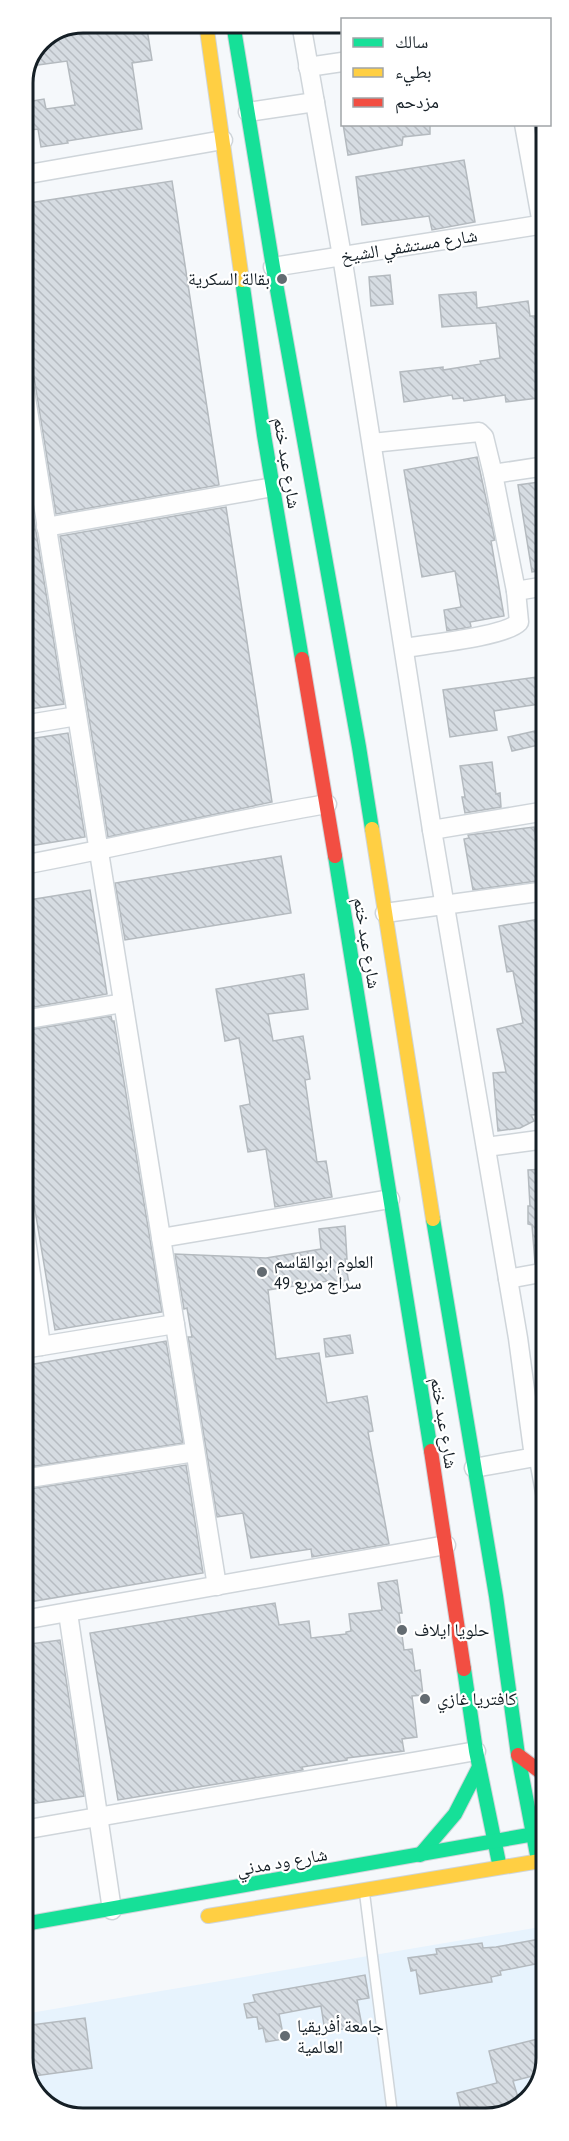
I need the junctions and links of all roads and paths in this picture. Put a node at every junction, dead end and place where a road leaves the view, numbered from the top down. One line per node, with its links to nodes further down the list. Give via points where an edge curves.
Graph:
1 (208, 33): 9 (main road, شارع عبد ختم)
2 (235, 33): 7 (main road, شارع عبد ختم)
3 (303, 33): 5 (street)
4 (341, 62): 5 (street)
5 (308, 67): 6 (street)
6 (315, 102): 7 (street); 13 (street)
7 (248, 112): 14 (main road, شارع عبد ختم)
8 (524, 126): 11 (street)
9 (224, 140): 10 (street); 19 (main road, شارع عبد ختم, via 269,435)
10 (33, 173)
11 (536, 184)
12 (536, 225): 13 (street, شارع مستشفي الشيخ)
13 (342, 256): 14 (street, شارع مستشفي الشيخ); 15 (street)
14 (273, 267): 33 (main road, شارع عبد ختم)
15 (372, 443): 18 (street, via 479,432 484,437); 23 (street)
16 (33, 466): 20 (street)
17 (536, 468): 18 (street)
18 (493, 474): 22 (street)
19 (273, 487): 20 (street); 26 (main road, شارع عبد ختم)
20 (46, 527): 24 (street)
21 (536, 588): 22 (street)
22 (516, 591): 23 (street, via 519,622 515,627)
23 (404, 648): 28 (street)
24 (77, 716): 25 (street); 29 (street)
25 (33, 724)
26 (327, 804): 29 (street); 38 (main road, شارع عبد ختم)
27 (536, 813): 28 (street)
28 (432, 830): 32 (street)
29 (99, 851): 30 (street); 34 (street)
30 (33, 863)
31 (536, 892): 32 (street)
32 (445, 905): 33 (street); 37 (street)
33 (385, 914): 47 (main road, شارع عبد ختم)
34 (123, 1003): 35 (street); 39 (street)
35 (33, 1018)
36 (536, 1140): 37 (street)
37 (486, 1147): 41 (street)
38 (390, 1199): 39 (street); 49 (main road, شارع عبد ختم)
39 (161, 1238): 42 (street)
40 (536, 1274): 41 (street)
41 (508, 1279): 44 (street)
42 (175, 1324): 43 (street); 45 (street)
43 (33, 1348)
44 (536, 1434)
45 (195, 1452): 48 (street); 50 (street)
46 (536, 1457): 47 (street)
47 (474, 1468): 53 (main road, شارع عبد ختم)
48 (33, 1477)
49 (446, 1545): 50 (street); 54 (main road, شارع عبد ختم)
50 (217, 1586): 51 (street)
51 (68, 1613): 52 (street); 56 (street)
52 (33, 1618)
53 (518, 1755): 55 (main road); 57 (main road, شارع عبد ختم)
54 (477, 1759): 56 (street); 60 (main road, شارع عبد ختم); 61 (main road, via 458,1812)
55 (536, 1768)
56 (98, 1816): 58 (street); 65 (street)
57 (536, 1822)
58 (33, 1828)
59 (536, 1834): 60 (main road, شارع ود مدني)
60 (494, 1842): 61 (main road, شارع ود مدني); 63 (main road, شارع عبد ختم)
61 (420, 1855): 65 (main road, شارع ود مدني)
62 (536, 1862): 63 (main road)
63 (500, 1868): 64 (main road)
64 (364, 1890): 66 (main road); 68 (lane)
65 (112, 1910): 67 (main road, شارع ود مدني)
66 (199, 1917)
67 (33, 1923)
68 (392, 2108)

